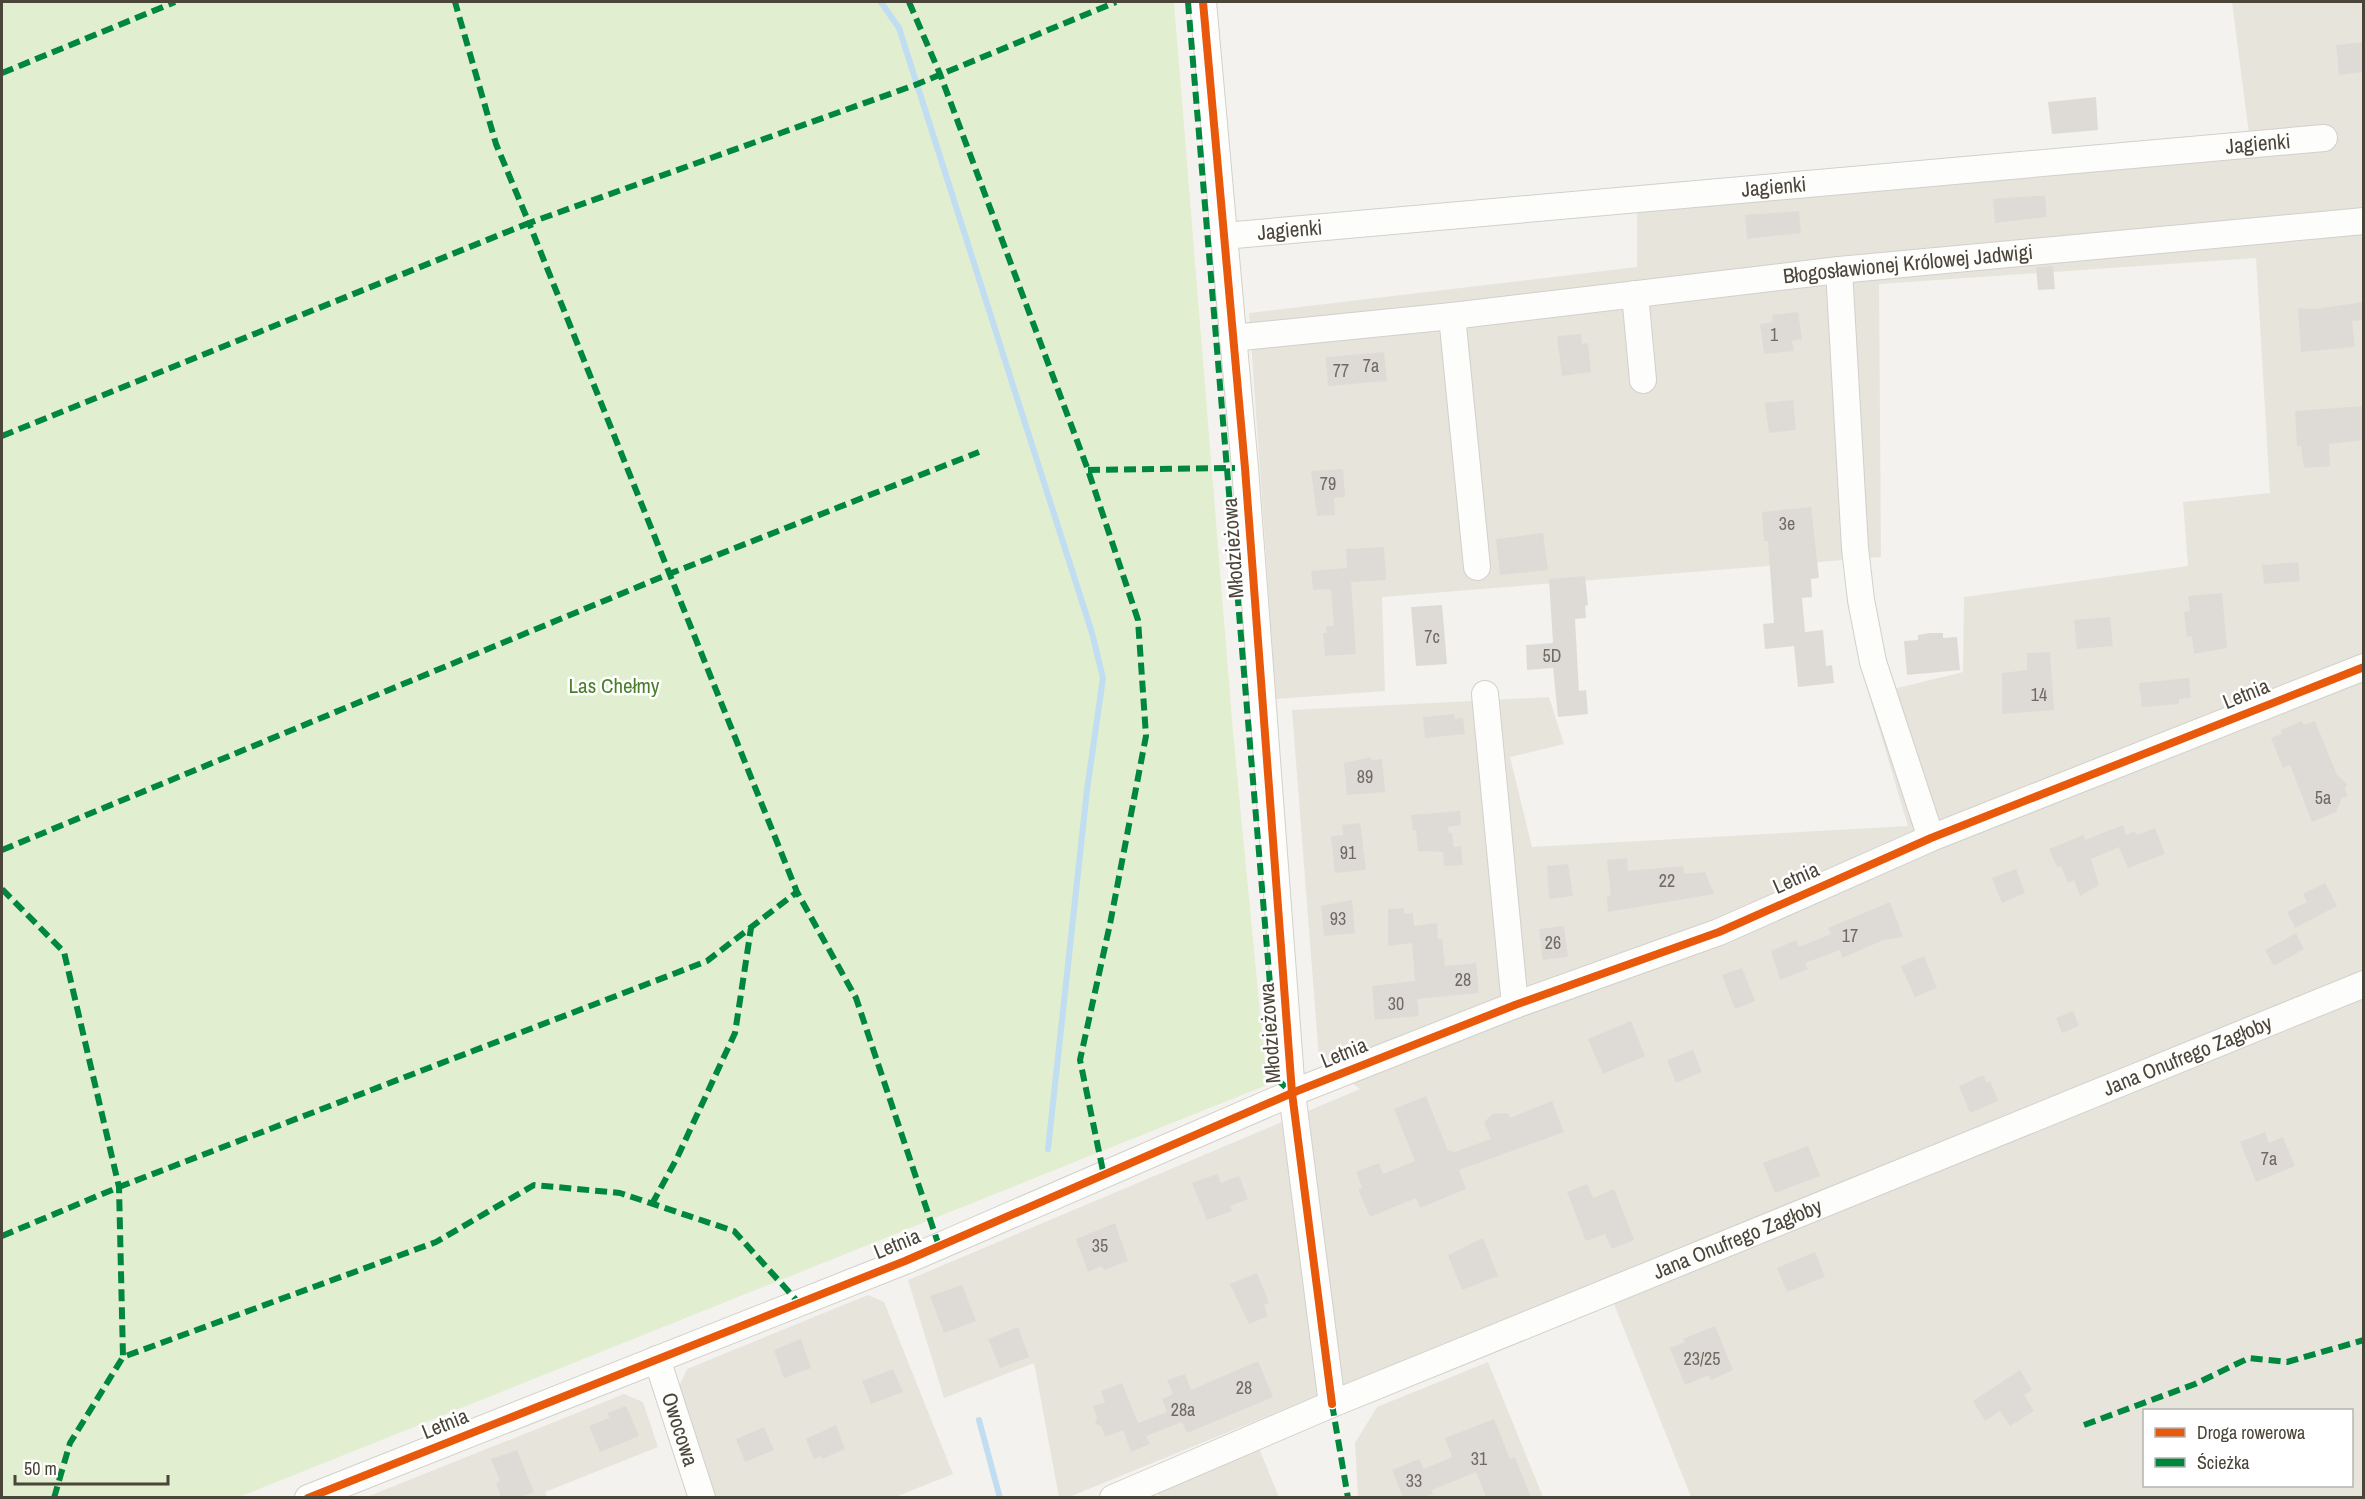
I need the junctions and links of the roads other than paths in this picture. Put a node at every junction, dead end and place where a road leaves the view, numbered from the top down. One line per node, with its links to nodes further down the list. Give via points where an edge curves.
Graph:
1 (1203, 2): 4 (street, Młodzieżowa)
2 (2324, 138): 4 (street, Jagienki)
3 (2364, 221): 5 (street, Błogosławionej Królowej Jadwigi)
4 (1224, 236): 8 (street, Młodzieżowa)
5 (1839, 270): 6 (street, Błogosławionej Królowej Jadwigi); 13 (street, via 1861,600 1873,662)
6 (1635, 294): 7 (street, Błogosławionej Królowej Jadwigi); 9 (street)
7 (1452, 316): 8 (street, Błogosławionej Królowej Jadwigi); 10 (street)
8 (1232, 338): 16 (street, Młodzieżowa)
9 (1643, 380)
10 (1477, 567)
11 (2364, 667): 13 (street, Letnia)
12 (1485, 694): 15 (street)
13 (1930, 838): 15 (street, Letnia, via 1719,932)
14 (2364, 984): 18 (street, Jana Onufrego Zagłoby)
15 (1515, 1005): 16 (street, Letnia)
16 (1293, 1093): 17 (street, Letnia, via 905,1261); 18 (street, Młodzieżowa)
17 (657, 1359): 19 (street, Letnia); 20 (street, Owocowa)
18 (1332, 1404): 21 (street, Jana Onufrego Zagłoby)
19 (308, 1497)
20 (702, 1497)
21 (1113, 1497)

